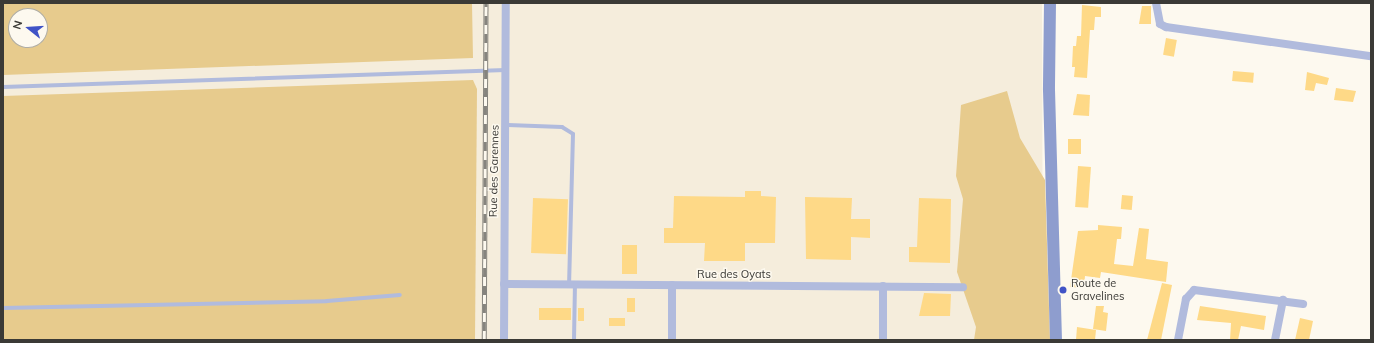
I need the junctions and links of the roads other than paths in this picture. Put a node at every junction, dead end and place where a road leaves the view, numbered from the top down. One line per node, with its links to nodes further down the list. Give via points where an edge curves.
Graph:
1 (506, 3): 5 (street, Rue des Garennes)
2 (1050, 3): 21 (main road, via 1048,85)
3 (1156, 3): 4 (street, via 1160,24 1166,27)
4 (1371, 56)
5 (506, 70): 6 (lane); 7 (street, Rue des Garennes)
6 (3, 87)
7 (505, 125): 8 (street, Rue des Garennes); 9 (lane, via 562,127 573,134)
8 (504, 284): 9 (street, Rue des Oyats); 17 (street, Rue des Garennes)
9 (572, 284): 10 (street, Rue des Oyats); 18 (lane)
10 (672, 285): 11 (street, Rue des Oyats); 19 (street)
11 (883, 286): 12 (street, Rue des Oyats); 20 (street)
12 (963, 287)
13 (400, 295): 16 (lane, via 319,301)
14 (1283, 300): 15 (street); 22 (street, via 1194,290 1186,299); 23 (street)
15 (1303, 304)
16 (3, 308)
17 (504, 340)
18 (574, 340)
19 (672, 340)
20 (883, 340)
21 (1056, 340)
22 (1178, 340)
23 (1275, 340)

